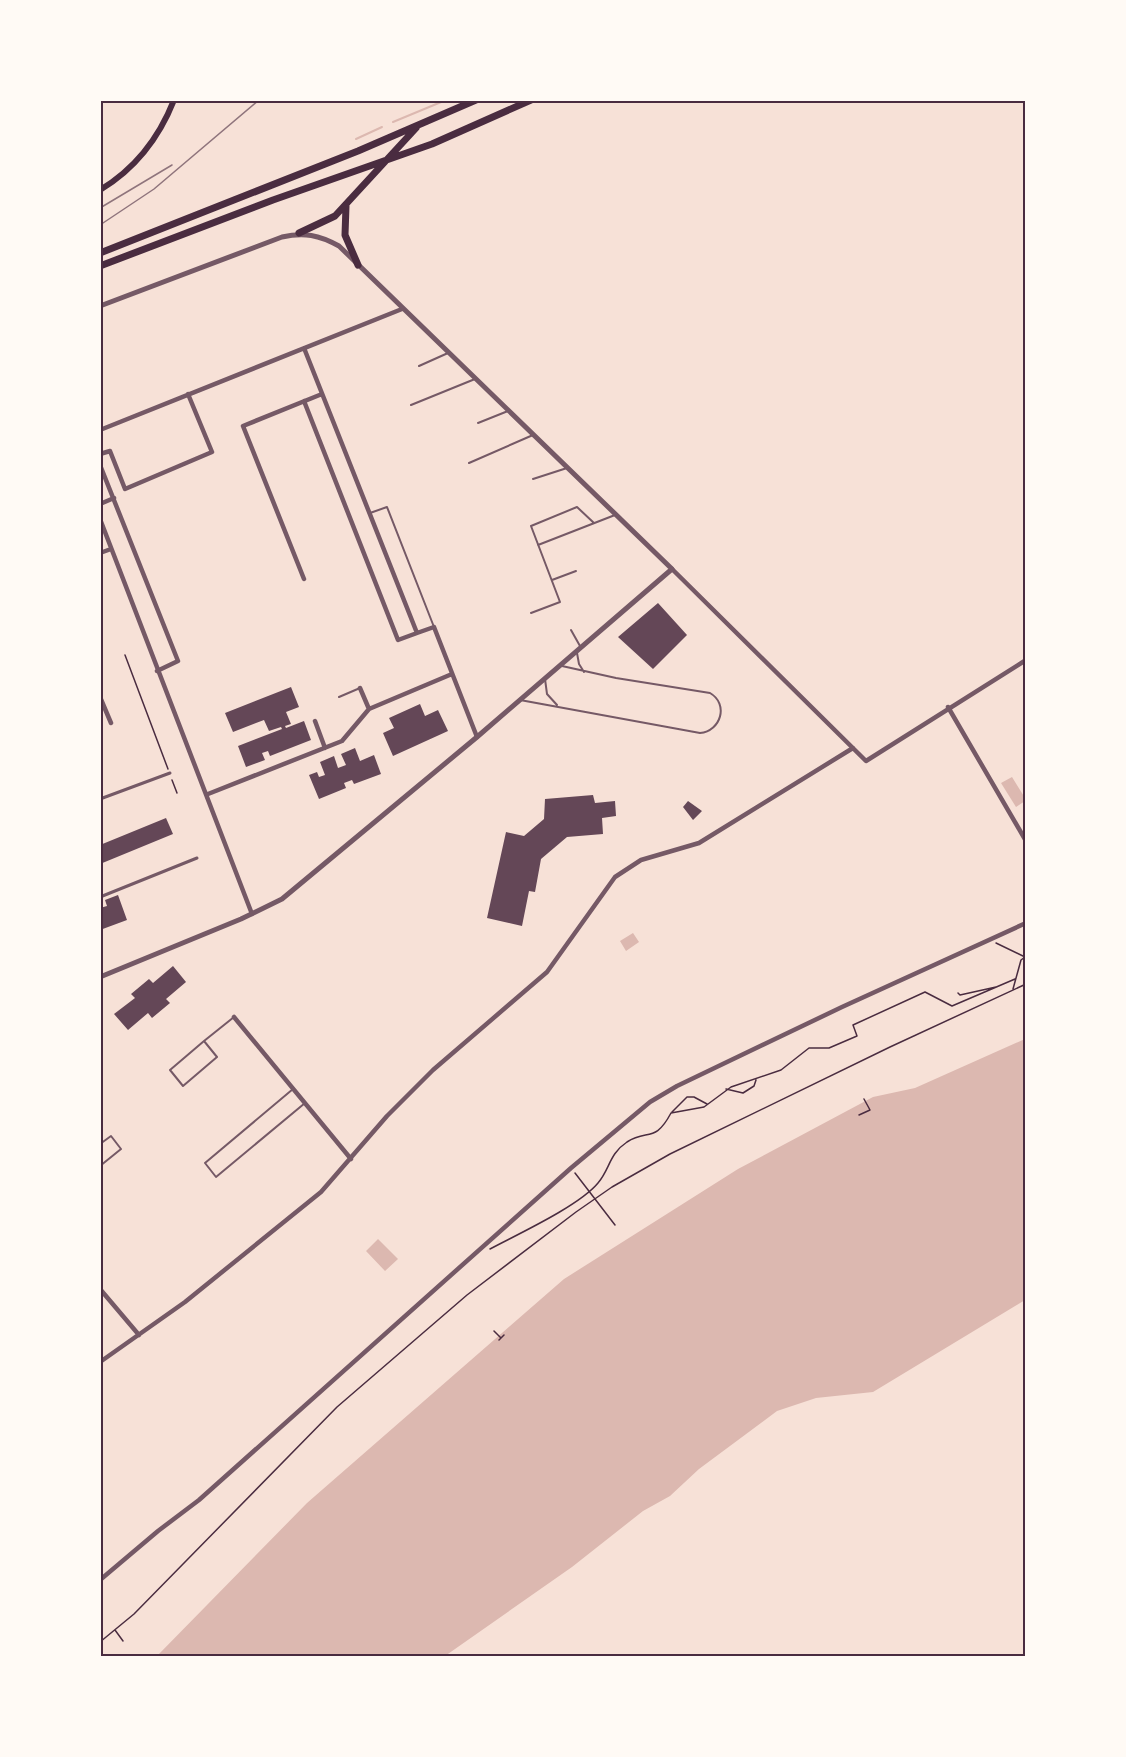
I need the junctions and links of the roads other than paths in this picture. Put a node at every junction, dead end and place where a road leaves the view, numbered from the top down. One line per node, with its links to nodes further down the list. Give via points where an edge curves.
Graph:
1 (174, 100): 6 (main road, via 158,134 140,159)
2 (476, 100): 4 (main road)
3 (531, 100): 5 (main road, via 477,126)
4 (417, 127): 5 (main road); 9 (main road)
5 (388, 160): 7 (main road); 11 (main road)
6 (100, 190)
7 (346, 206): 8 (main road, via 327,222); 10 (main road, via 345,235)
8 (299, 233): 10 (street, via 328,240); 12 (street)
9 (100, 254)
10 (358, 265): 13 (street)
11 (100, 266)
12 (100, 306)
13 (402, 309): 14 (street); 15 (street)
14 (304, 348): 18 (street); 19 (street)
15 (448, 353): 16 (lane); 17 (street)
16 (418, 366)
17 (475, 379): 21 (lane); 22 (street)
18 (188, 394): 24 (street); 26 (street, via 212,452 125,489 110,451)
19 (322, 394): 20 (street); 35 (street)
20 (304, 401): 44 (street, via 243,426); 49 (street, via 398,640)
21 (411, 405)
22 (508, 411): 23 (lane); 25 (street)
23 (477, 423)
24 (100, 430)
25 (533, 435): 27 (lane); 29 (street)
26 (100, 454)
27 (468, 463)
28 (100, 465): 31 (street)
29 (567, 468): 30 (lane); 36 (street)
30 (533, 479)
31 (107, 482): 32 (street); 33 (street)
32 (100, 485)
33 (114, 498): 34 (street); 53 (street, via 178,661)
34 (100, 504)
35 (369, 514): 47 (lane, via 387,507); 49 (street)
36 (615, 515): 38 (lane); 42 (street)
37 (100, 519): 40 (street)
38 (594, 523): 39 (lane); 39 (lane, via 577,507 531,526)
39 (538, 545): 45 (lane)
40 (111, 549): 41 (street); 53 (street)
41 (100, 553)
42 (672, 569): 50 (street); 68 (street)
43 (576, 571): 45 (lane)
44 (304, 579)
45 (552, 580): 46 (lane, via 560,602)
46 (531, 613)
47 (434, 627): 49 (street); 55 (street)
48 (572, 630): 50 (lane)
49 (417, 633)
50 (579, 650): 52 (street); 54 (lane, via 577,660)
51 (1026, 660): 62 (street)
52 (559, 665): 54 (lane); 56 (street)
53 (157, 671): 70 (street)
54 (584, 672): 61 (lane, via 710,693 720,703 721,716 715,727 700,733)
55 (452, 674): 63 (street); 66 (street)
56 (546, 677): 60 (street); 61 (lane, via 547,694)
57 (360, 688): 59 (lane); 63 (street)
58 (100, 697): 65 (street)
59 (339, 697)
60 (520, 700): 61 (lane); 66 (street)
61 (559, 707)
62 (948, 707): 68 (street, via 866,761); 72 (street)
63 (369, 709): 67 (street, via 342,741)
64 (315, 721): 67 (street)
65 (111, 723)
66 (477, 737): 75 (street, via 282,899)
67 (325, 747): 70 (street)
68 (853, 748): 83 (street, via 699,843 641,860 615,877 547,972 433,1070)
69 (170, 773): 71 (street)
70 (208, 794): 75 (street)
71 (100, 799)
72 (1026, 841)
73 (197, 858): 74 (street)
74 (100, 897)
75 (252, 914): 77 (street)
76 (1026, 923): 88 (street, via 663,1093 571,1168 199,1500)
77 (100, 977)
78 (234, 1017): 79 (lane); 80 (street)
79 (204, 1041): 79 (lane, via 217,1057 183,1086 170,1070)
80 (293, 1089): 81 (street); 81 (lane, via 205,1163 216,1177)
81 (305, 1103): 83 (street)
82 (100, 1144): 84 (lane, via 111,1136 121,1149)
83 (351, 1159): 86 (street, via 321,1192)
84 (100, 1166)
85 (100, 1289): 86 (street)
86 (139, 1335): 87 (street)
87 (100, 1362)
88 (100, 1580)

